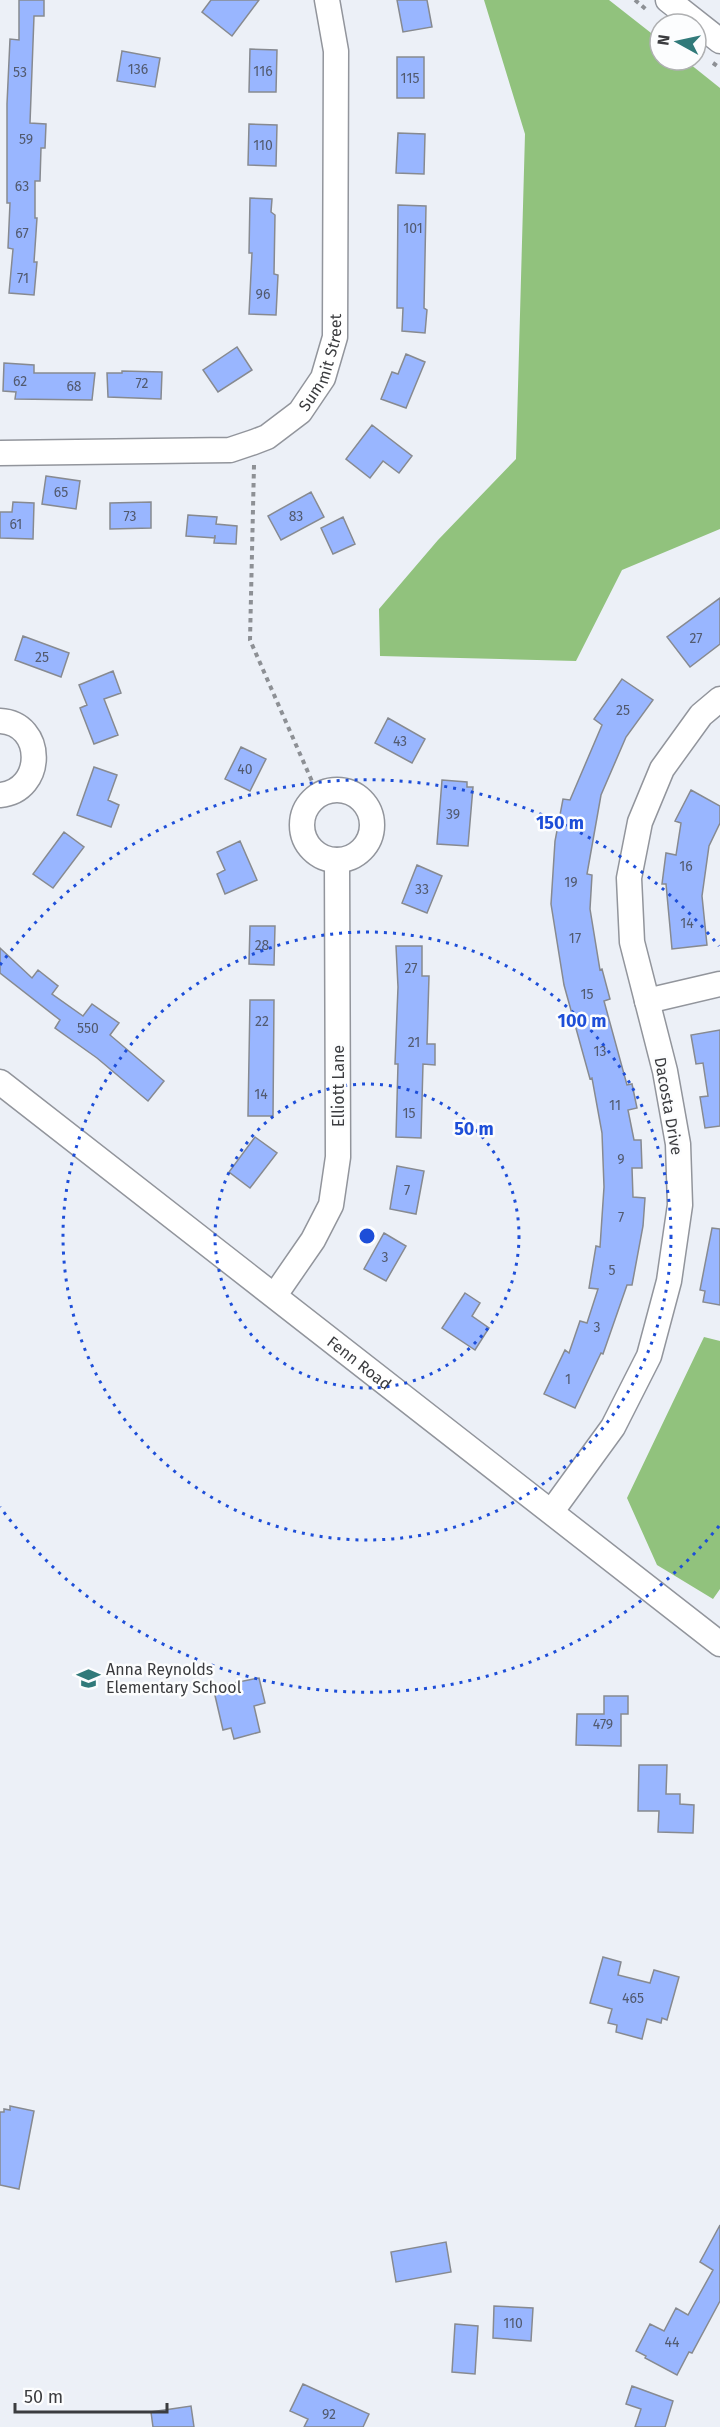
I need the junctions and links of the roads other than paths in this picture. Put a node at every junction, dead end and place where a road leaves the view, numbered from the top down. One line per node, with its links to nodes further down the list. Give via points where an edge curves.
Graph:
1 (327, 0): 4 (street, Summit Street, via 336,51 335,337 323,378 300,412 267,437 230,450)
2 (668, 0): 3 (street)
3 (720, 41)
4 (0, 453)
5 (720, 699): 10 (street, Dacosta Drive, via 701,715 662,769 640,822 628,878 632,942)
6 (0, 721): 7 (street, via 27,735 35,759 27,781)
7 (0, 795)
8 (337, 860): 8 (street, via 362,851 371,836 372,819 366,803 352,792 335,789 311,801 303,817 303,835 320,855); 12 (street, Elliott Lane, via 337,1166 331,1205 313,1240)
9 (720, 984): 10 (street)
10 (647, 1001): 13 (street, Dacosta Drive, via 678,1144 680,1205 669,1281 649,1356 613,1427)
11 (0, 1082): 12 (street, Fenn Road)
12 (275, 1295): 13 (street, Fenn Road)
13 (552, 1511): 14 (street, Fenn Road)
14 (720, 1644)

